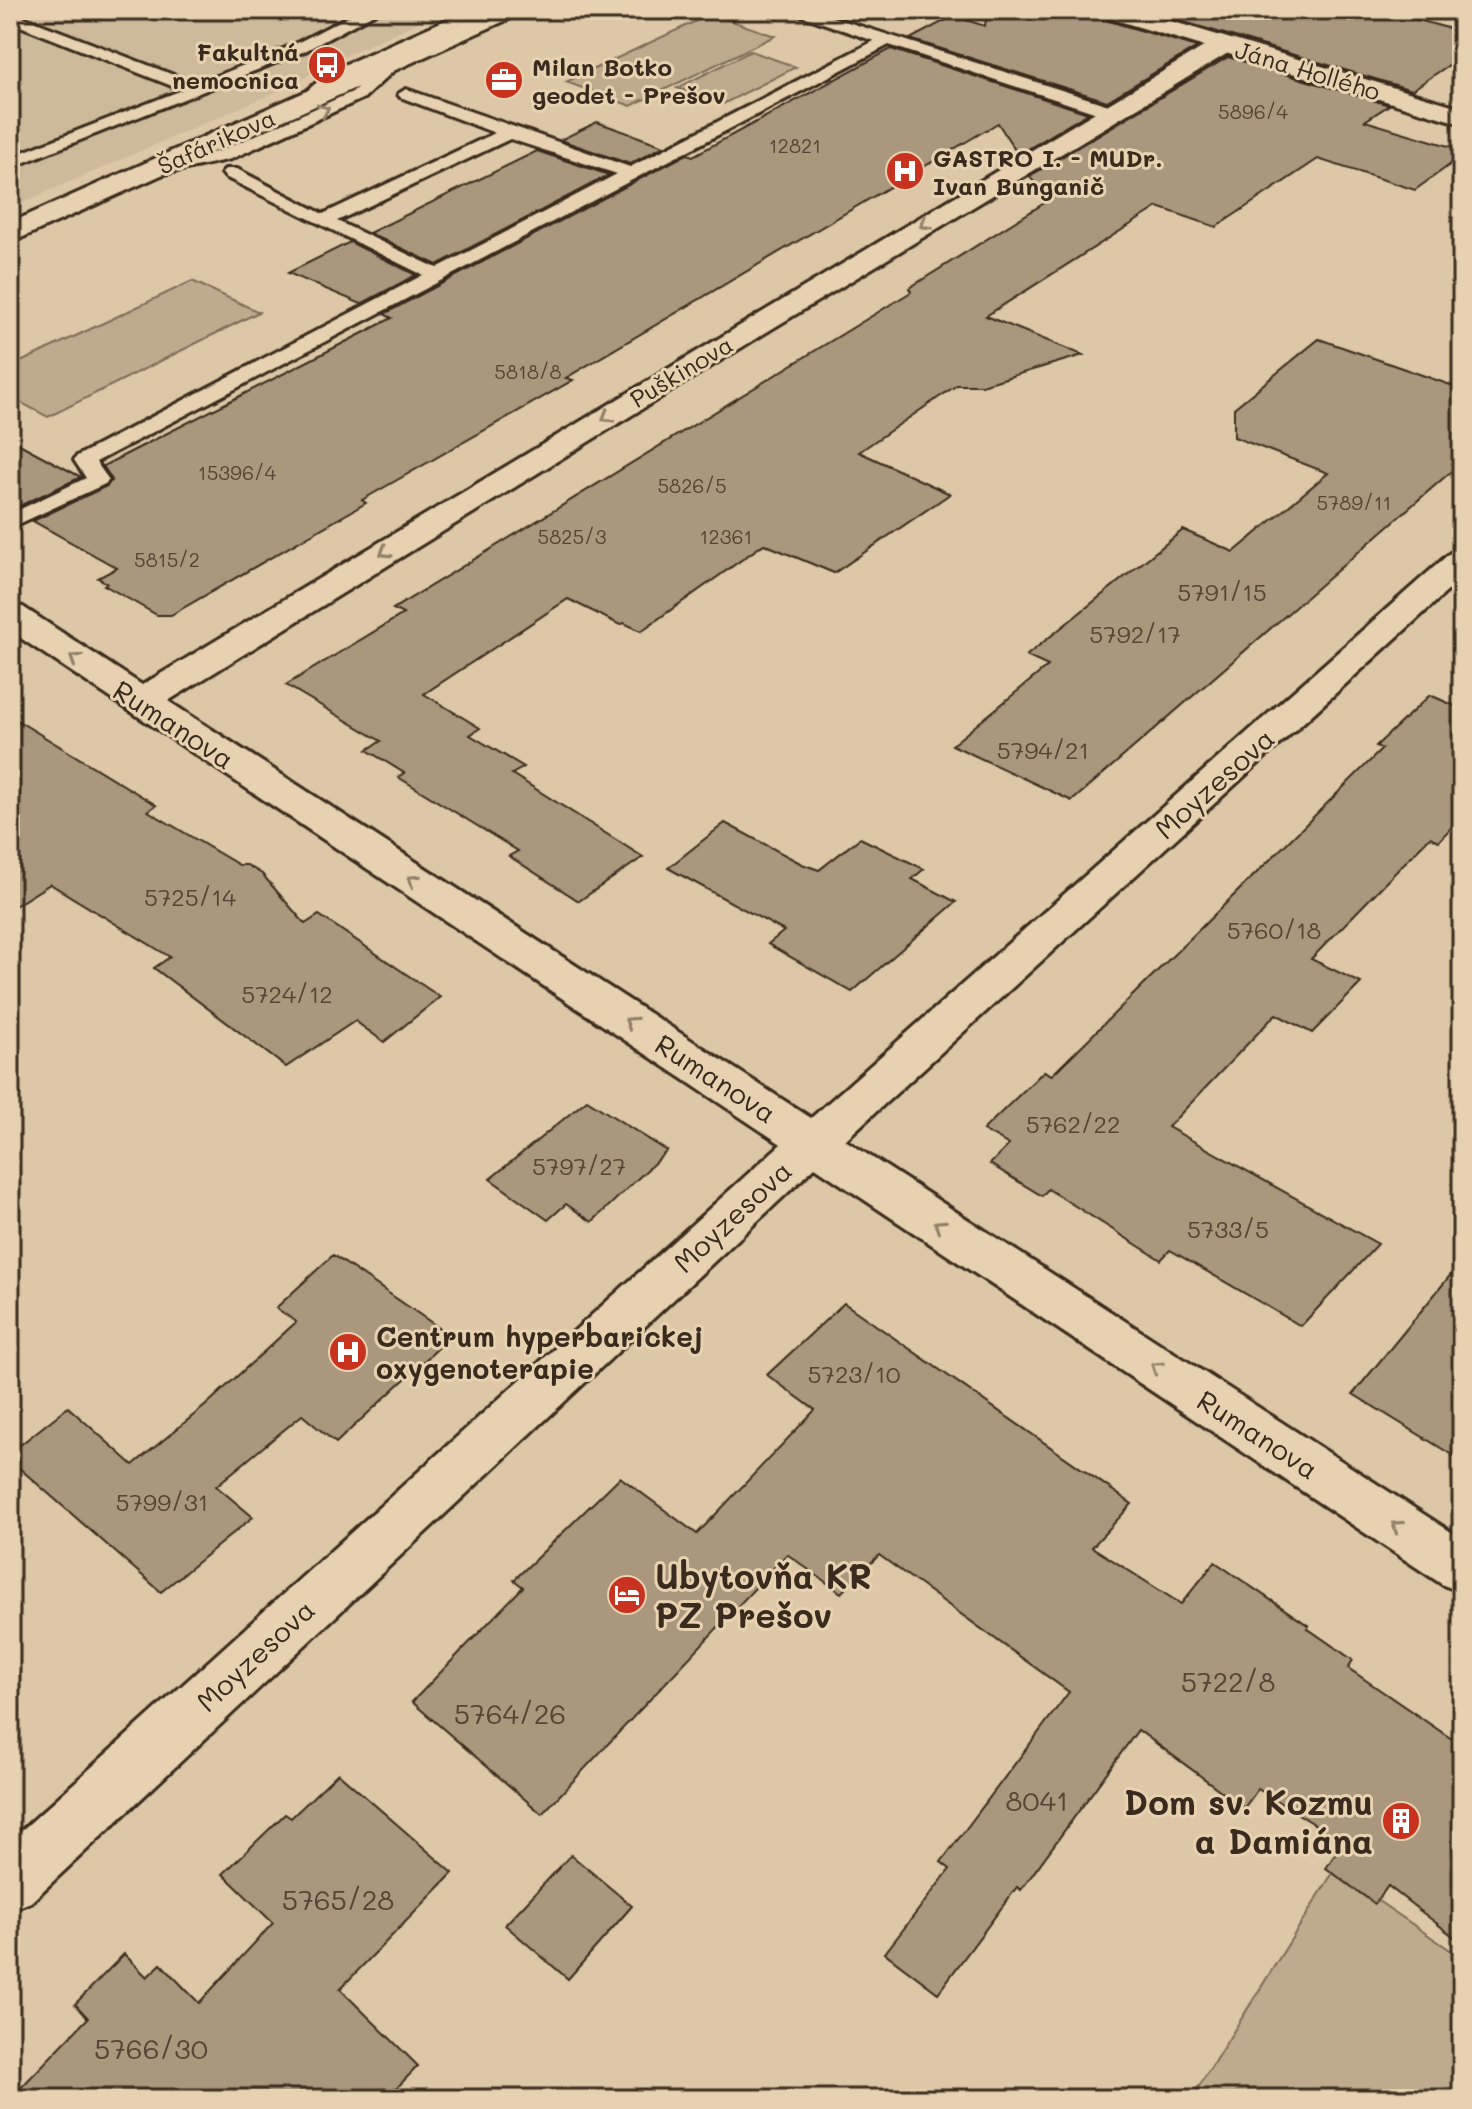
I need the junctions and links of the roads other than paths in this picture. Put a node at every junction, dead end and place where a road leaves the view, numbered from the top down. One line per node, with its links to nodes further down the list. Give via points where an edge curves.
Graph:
1 (373, 10): 10 (lane)
2 (481, 10): 12 (lane, via 336,74)
3 (509, 10): 9 (street, Šafárikova)
4 (794, 10): 7 (lane)
5 (1108, 10): 8 (street, Jána Hollého)
6 (10, 17): 10 (lane)
7 (887, 40): 13 (lane); 19 (lane)
8 (1224, 45): 13 (street, Puškinova); 14 (street, Jána Hollého)
9 (396, 60): 12 (street, Šafárikova); 17 (lane, one-way to 9, via 225,155 358,95)
10 (197, 90): 16 (lane)
11 (406, 94): 15 (lane)
12 (301, 103): 17 (street, Šafárikova)
13 (1112, 112): 26 (street, Puškinova, one-way to 26)
14 (1462, 116)
15 (509, 133): 19 (lane); 20 (lane)
16 (10, 163)
17 (146, 173): 21 (street, Šafárikova)
18 (231, 173): 20 (lane, Šafárikova)
19 (633, 174): 22 (lane)
20 (323, 221): 22 (lane, Šafárikova)
21 (10, 234)
22 (440, 276): 23 (lane, via 84,460 98,480)
23 (10, 522)
24 (1462, 560): 27 (street, Moyzesova)
25 (10, 615): 26 (street, Rumanova, one-way to 25)
26 (140, 702): 27 (street, Rumanova, one-way to 26)
27 (813, 1141): 28 (street, Rumanova, one-way to 27); 29 (street, Moyzesova)
28 (1462, 1568)
29 (10, 1881)

